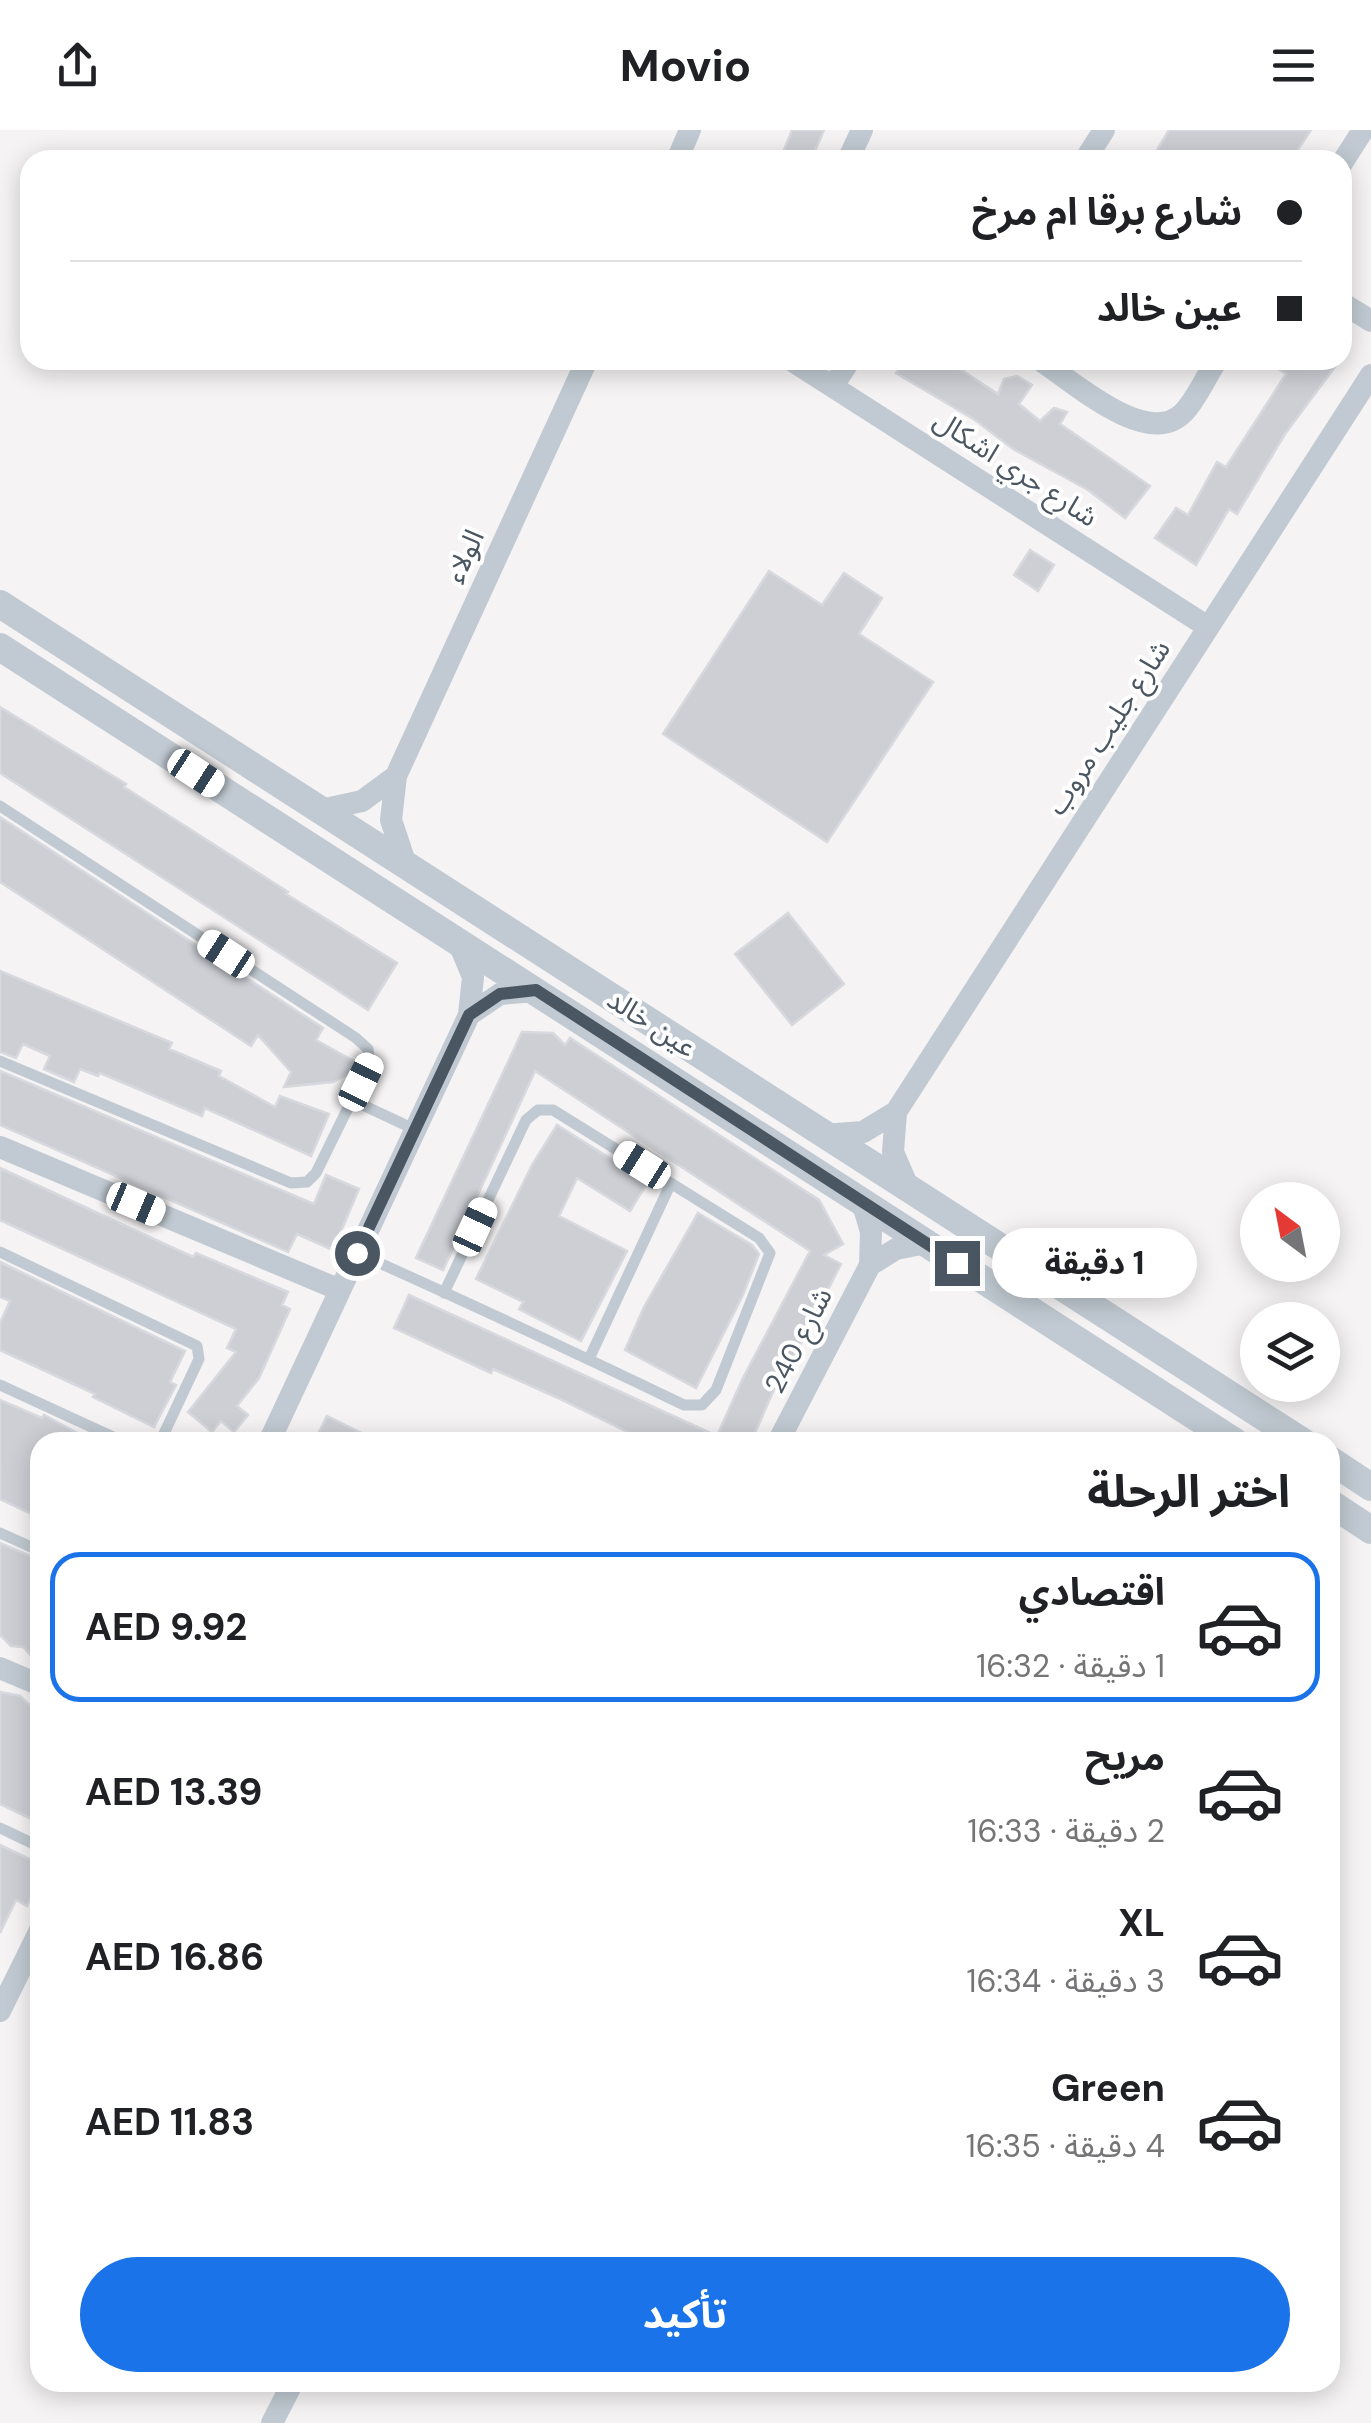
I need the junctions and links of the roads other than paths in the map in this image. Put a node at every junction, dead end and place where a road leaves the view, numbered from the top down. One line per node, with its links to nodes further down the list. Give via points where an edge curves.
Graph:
1 (582, 370): 11 (street, الولاء)
2 (807, 370): 7 (street, شارع جري اشكال)
3 (843, 370): 7 (street)
4 (1055, 370): 5 (street, via 1131,420 1156,425 1182,415)
5 (1211, 370)
6 (1371, 376): 9 (street, شارع جليب مروب)
7 (833, 386): 9 (street, شارع جري اشكال)
8 (0, 604): 13 (street, عين خالد)
9 (1208, 626): 20 (street, شارع جليب مروب)
10 (0, 647): 15 (street, عين خالد)
11 (396, 776): 13 (street, via 362,801); 14 (street, الولاء, via 391,820)
12 (0, 806): 19 (lane, via 356,1038 370,1062)
13 (321, 810): 14 (street, عين خالد)
14 (405, 862): 22 (street, عين خالد)
15 (458, 941): 16 (street, عين خالد); 17 (street, via 473,976)
16 (536, 990): 17 (street, via 500,994); 26 (street, عين خالد)
17 (469, 1015): 21 (street)
18 (0, 1061): 19 (lane, via 290,1183 307,1182 316,1173)
19 (352, 1100): 21 (lane)
20 (896, 1112): 22 (street, via 863,1132); 25 (street, via 893,1152)
21 (416, 1130): 29 (street)
22 (824, 1135): 25 (street, عين خالد)
23 (0, 1147): 31 (street)
24 (671, 1184): 32 (lane, via 553,1110 538,1110 526,1120); 33 (lane); 33 (lane, via 759,1238 770,1253 716,1390 702,1404 684,1405)
25 (909, 1189): 40 (street, عين خالد)
26 (862, 1200): 27 (street, عين خالد); 30 (street, via 871,1232)
27 (926, 1244): 30 (street, via 896,1249); 39 (street, عين خالد)
28 (0, 1252): 36 (lane, via 196,1346 199,1359)
29 (357, 1253): 31 (street); 32 (lane)
30 (870, 1265): 38 (street, شارع 240)
31 (340, 1290): 37 (street)
32 (444, 1293): 33 (lane)
33 (589, 1359)
34 (0, 1385): 35 (lane)
35 (102, 1432)
36 (165, 1432)
37 (274, 1432)
38 (783, 1432)
39 (1220, 1432)
40 (1286, 1432)
41 (1340, 1466): 42 (street)
42 (1371, 1486)
43 (1340, 1510): 44 (street)
44 (1371, 1530)
45 (0, 1533): 46 (lane)
46 (30, 1546)
47 (0, 1668): 48 (street)
48 (30, 1681)
49 (0, 1828): 50 (lane)
50 (30, 1842)
51 (30, 1950): 52 (street)
52 (0, 2012)
53 (288, 2392): 54 (street)
54 (272, 2423)

